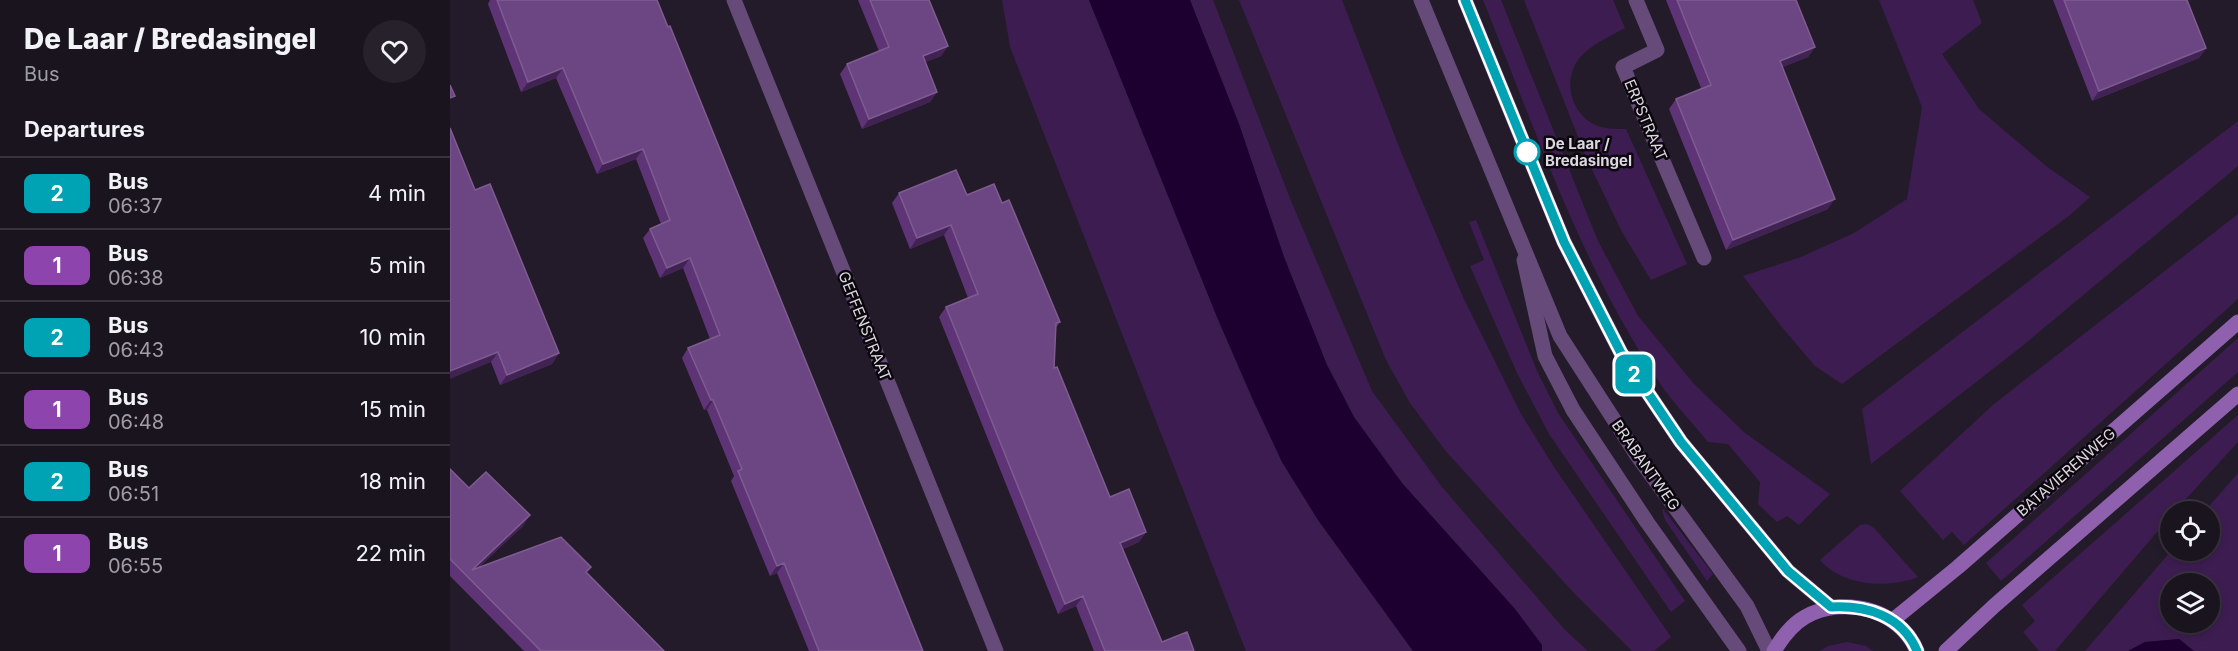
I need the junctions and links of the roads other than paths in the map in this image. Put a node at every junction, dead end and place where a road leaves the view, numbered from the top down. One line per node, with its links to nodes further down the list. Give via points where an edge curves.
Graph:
1 (734, 0): 11 (street, GEFFENSTRAAT)
2 (1421, 0): 5 (street, BRABANTWEG)
3 (1465, 0): 9 (street, via 1564,242 1621,353 1681,442 1788,571)
4 (1636, 0): 6 (street, ERPSTRAAT, via 1657,50 1623,67)
5 (1520, 239): 12 (street, BRABANTWEG, via 1545,356 1573,410); 13 (street, BRABANTWEG, via 1560,336 1636,454 1747,606)
6 (1704, 258)
7 (2238, 322): 10 (main road, BATAVIERENWEG)
8 (2238, 394): 16 (main road)
9 (1831, 607): 10 (main road, via 1873,610); 14 (main road, via 1805,617 1785,633)
10 (1893, 621): 15 (main road)
11 (996, 651)
12 (1739, 651)
13 (1769, 651)
14 (1774, 651)
15 (1917, 651)
16 (1946, 651)

